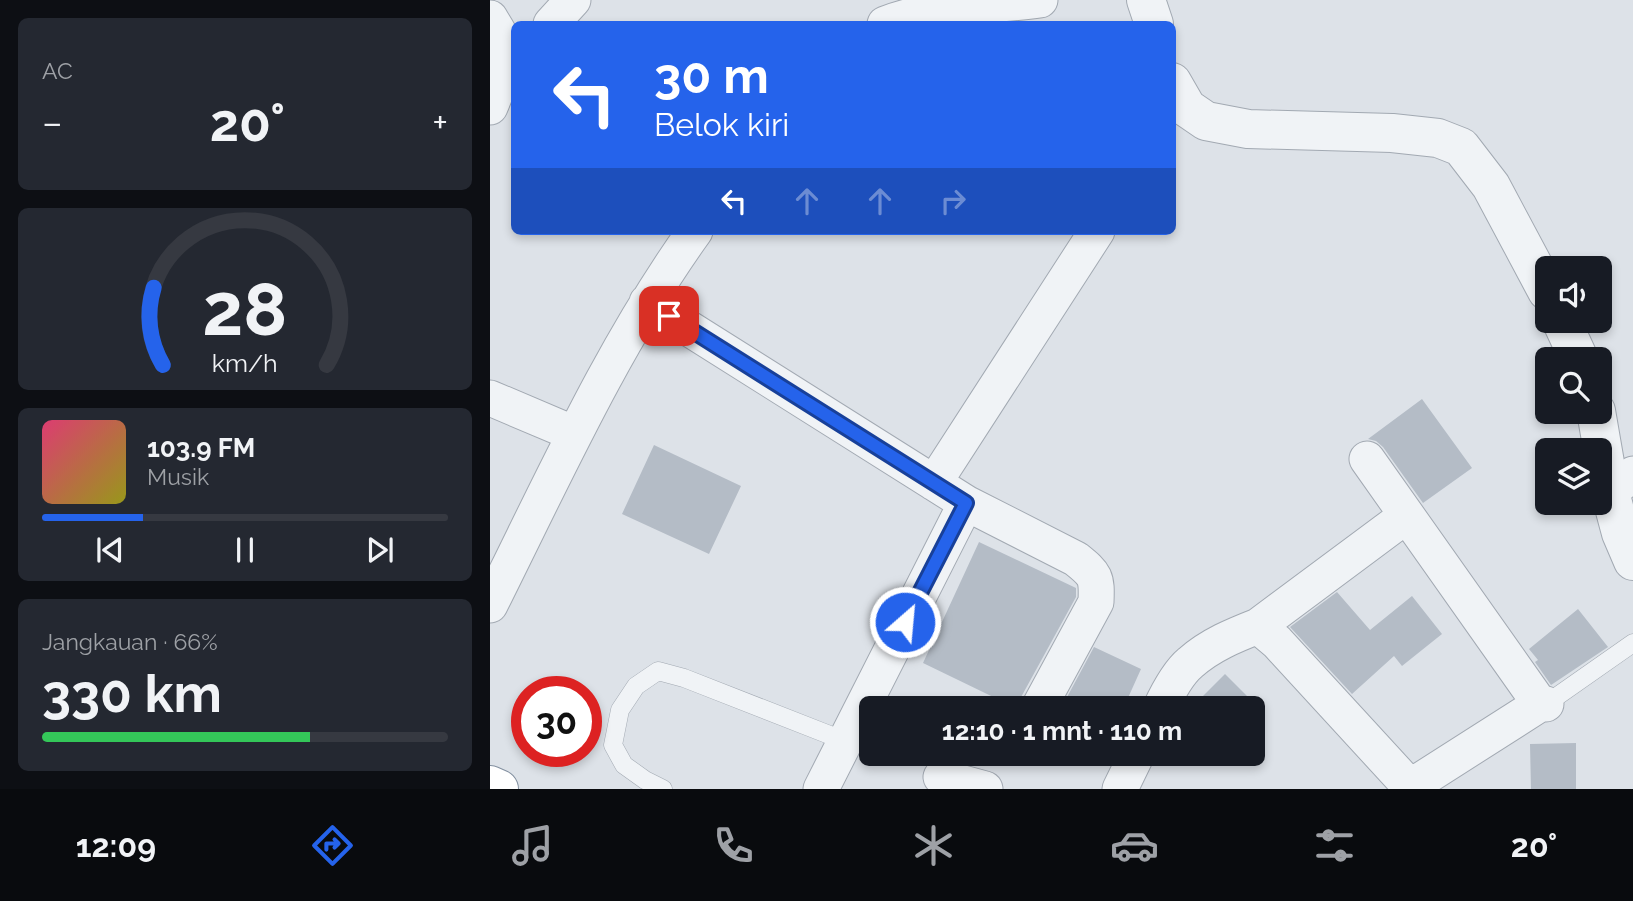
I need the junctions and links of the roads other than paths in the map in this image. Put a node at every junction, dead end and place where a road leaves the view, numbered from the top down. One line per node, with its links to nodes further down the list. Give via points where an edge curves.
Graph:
1 (573, 0): 5 (street)
2 (1040, 0): 6 (street, via 933,10)
3 (1146, 0): 7 (street)
4 (490, 19): 8 (street, via 501,37)
5 (554, 21)
6 (898, 21)
7 (1153, 21)
8 (502, 86)
9 (1176, 89): 12 (street, via 1186,108 1206,121 1248,129 1392,133 1438,138 1461,147 1491,186)
10 (692, 235): 13 (street)
11 (1094, 235): 18 (street)
12 (1535, 268)
13 (647, 302): 16 (street); 18 (street)
14 (490, 398): 16 (street)
15 (1601, 424): 19 (street)
16 (575, 434): 23 (street)
17 (1367, 459): 21 (street)
18 (934, 483): 20 (street)
19 (1621, 483): 22 (street, via 1621,534)
20 (966, 503): 26 (street, via 1076,559 1092,572 1097,584 1096,602); 29 (street)
21 (1406, 516): 24 (street); 28 (street)
22 (1633, 561)
23 (490, 605)
24 (1258, 626): 27 (street, via 1226,639 1189,663); 33 (street)
25 (1633, 643): 28 (lane)
26 (1045, 696)
27 (1166, 696)
28 (1543, 704): 33 (street)
29 (845, 741): 35 (lane, via 658,671 636,686 620,710 613,745 624,765); 36 (street)
30 (1131, 766): 38 (street)
31 (941, 777): 37 (street)
32 (490, 785): 34 (highway)
33 (1411, 788)
34 (499, 789)
35 (663, 789)
36 (821, 789)
37 (985, 789)
38 (1120, 789)

